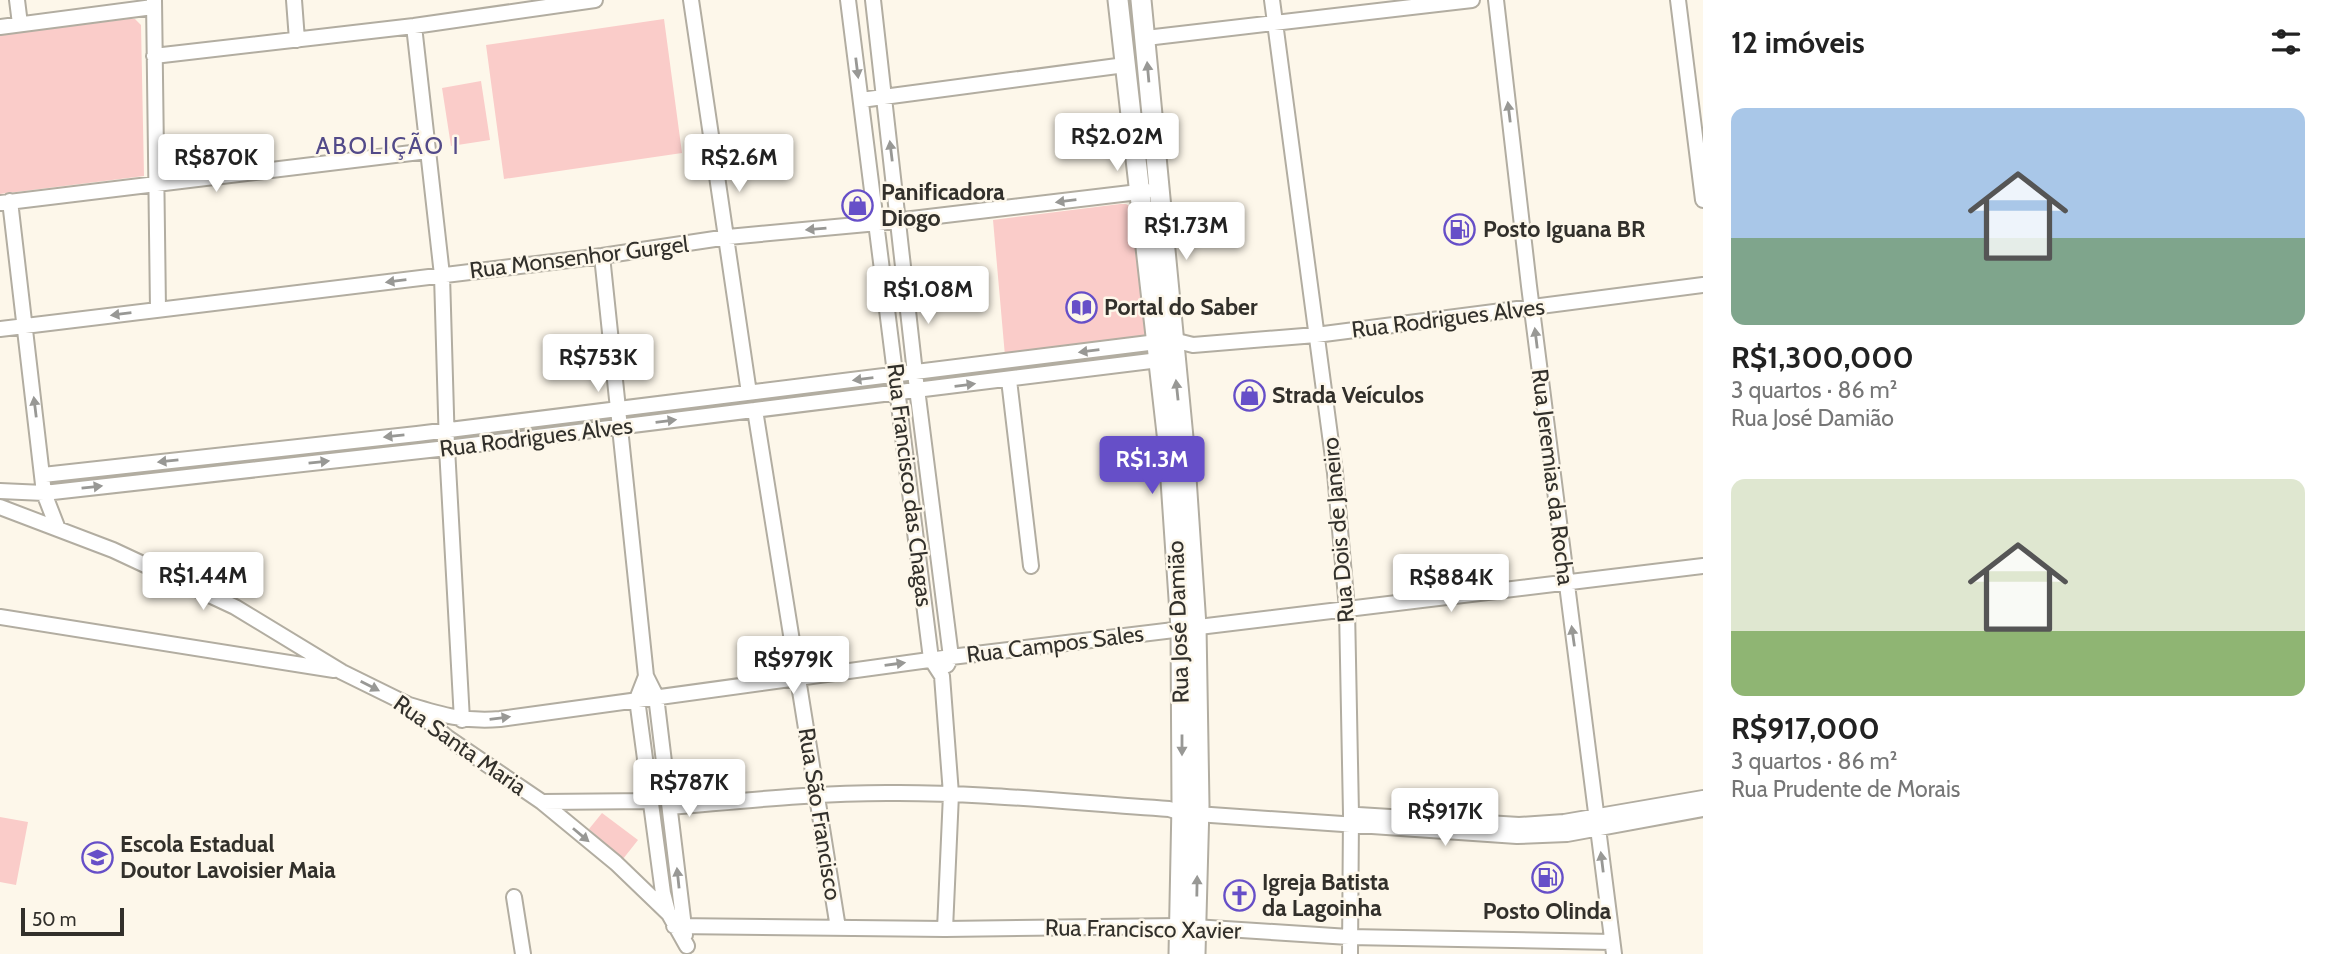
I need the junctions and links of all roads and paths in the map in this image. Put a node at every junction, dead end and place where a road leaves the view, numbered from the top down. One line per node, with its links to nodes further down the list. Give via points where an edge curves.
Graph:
1 (18, 0): 14 (street)
2 (294, 0): 19 (street)
3 (595, 0): 16 (street)
4 (691, 0): 31 (street)
5 (848, 0): 23 (street, Rua Francisco das Chagas, one-way to 23)
6 (873, 0): 22 (street, Rua Francisco das Chagas)
7 (1118, 0): 21 (street, Rua José Damião)
8 (1141, 0): 18 (street, Rua José Damião)
9 (1272, 0): 15 (street, Rua Dois de Janeiro)
10 (1472, 0): 15 (street)
11 (1496, 0): 35 (street, Rua Jeremias da Rocha, one-way to 11)
12 (1678, 0): 27 (street)
13 (154, 3): 14 (street); 20 (street)
14 (20, 24): 17 (street)
15 (1275, 24): 18 (street); 39 (street, Rua Dois de Janeiro)
16 (414, 26): 19 (street); 24 (street)
17 (0, 27)
18 (1146, 38): 26 (street, Rua José Damião, one-way to 18)
19 (297, 40): 20 (street)
20 (154, 56): 25 (street)
21 (1125, 65): 22 (street); 26 (street, Rua José Damião)
22 (885, 98): 23 (street); 29 (street, Rua Francisco das Chagas, one-way to 22)
23 (861, 100): 30 (street, Rua Francisco das Chagas)
24 (428, 151): 25 (street); 33 (street)
25 (156, 184): 28 (street); 36 (street)
26 (1149, 190): 29 (street, Rua Monsenhor Gurgel, one-way to 29); 40 (street, Rua José Damião)
27 (1703, 200)
28 (5, 202): 37 (street)
29 (899, 220): 30 (street, Rua Monsenhor Gurgel); 41 (street, Rua Francisco das Chagas)
30 (877, 223): 31 (street, Rua Monsenhor Gurgel, one-way to 31); 42 (street, Rua Francisco das Chagas)
31 (728, 237): 32 (street, Rua Monsenhor Gurgel); 45 (street)
32 (602, 256): 33 (street, Rua Monsenhor Gurgel); 47 (street)
33 (442, 275): 36 (street, Rua Monsenhor Gurgel, one-way to 36); 50 (street)
34 (1703, 285): 35 (street, Rua Rodrigues Alves)
35 (1533, 308): 39 (street, Rua Rodrigues Alves); 59 (street, Rua Jeremias da Rocha, one-way to 35)
36 (158, 310): 37 (street, Rua Monsenhor Gurgel, one-way to 37)
37 (25, 326): 38 (street, Rua Monsenhor Gurgel); 52 (street, one-way to 37)
38 (0, 329)
39 (1316, 335): 40 (street, Rua Rodrigues Alves); 60 (street, Rua Dois de Janeiro)
40 (1165, 350): 41 (street, Rua Rodrigues Alves, one-way to 41); 43 (street, Rua Rodrigues Alves); 62 (street, Rua José Damião, via 1184,448)
41 (915, 373): 42 (street, Rua Rodrigues Alves); 44 (street, Rua Francisco das Chagas)
42 (896, 375): 45 (street, Rua Rodrigues Alves, one-way to 45); 46 (street, Rua Francisco das Chagas)
43 (1009, 380): 44 (street, Rua Rodrigues Alves, one-way to 43); 57 (street)
44 (917, 391): 46 (street, Rua Rodrigues Alves); 63 (street, Rua Francisco das Chagas)
45 (750, 393): 47 (street, Rua Rodrigues Alves)
46 (898, 393): 48 (street, Rua Rodrigues Alves); 64 (street, Rua Francisco das Chagas)
47 (617, 409): 49 (street); 50 (street, Rua Rodrigues Alves)
48 (755, 410): 49 (street, Rua Rodrigues Alves, one-way to 48); 68 (street, Rua São Francisco)
49 (619, 427): 51 (street, Rua Rodrigues Alves); 66 (street)
50 (447, 430): 51 (street); 52 (street, Rua Rodrigues Alves, one-way to 52)
51 (447, 448): 54 (street, Rua Rodrigues Alves, one-way to 51); 72 (street)
52 (43, 475): 54 (street)
53 (0, 491): 54 (street, Rua Rodrigues Alves)
54 (44, 493): 56 (street)
55 (0, 507): 56 (street, Rua Santa Maria)
56 (58, 529): 65 (street, Rua Santa Maria, via 235,607)
57 (1031, 566)
58 (1703, 566): 59 (street, Rua Campos Sales)
59 (1566, 583): 60 (street, Rua Campos Sales); 82 (street, Rua Jeremias da Rocha, one-way to 59)
60 (1348, 609): 62 (street, Rua Campos Sales); 81 (street, Rua Dois de Janeiro)
61 (0, 617): 65 (street)
62 (1188, 627): 63 (street, Rua Campos Sales); 79 (street, Rua José Damião)
63 (951, 657): 64 (street, Rua Campos Sales); 67 (street, Rua Francisco das Chagas)
64 (931, 659): 67 (street, Rua Francisco das Chagas); 68 (street, Rua Campos Sales, one-way to 64)
65 (342, 672): 71 (street, Rua Santa Maria, one-way to 71)
66 (646, 676): 69 (street); 70 (street)
67 (942, 676): 73 (street, Rua Francisco das Chagas)
68 (798, 678): 69 (street, Rua Campos Sales); 74 (street, Rua São Francisco)
69 (656, 696): 70 (street, Rua Campos Sales); 78 (street)
70 (637, 699): 72 (street, Rua Campos Sales, one-way to 70, via 500,719); 76 (street)
71 (409, 705): 72 (street, Rua Campos Sales); 77 (street, Rua Santa Maria)
72 (462, 719)
73 (950, 794): 74 (street); 79 (street); 87 (street, Rua Francisco das Chagas)
74 (817, 795): 78 (street); 86 (street, Rua São Francisco)
75 (1703, 798): 82 (street)
76 (651, 800): 77 (street, Rua Santa Maria); 84 (street, via 663,894)
77 (542, 802): 84 (street, Rua Santa Maria, one-way to 84, via 616,863)
78 (670, 807): 84 (street, one-way to 78)
79 (1186, 809): 81 (street); 85 (street, Rua José Damião)
80 (1703, 809): 82 (street)
81 (1351, 819): 82 (street, via 1517,836 1567,834); 88 (street, Rua Dois de Janeiro)
82 (1598, 823): 89 (street, Rua Jeremias da Rocha, one-way to 82)
83 (514, 897): 91 (street)
84 (676, 922): 86 (street, Rua Francisco Xavier); 90 (street, Rua Santa Maria)
85 (1188, 926): 87 (street, Rua Francisco Xavier); 88 (street, Rua Francisco Xavier); 92 (street, Rua José Damião); 93 (street, Rua José Damião)
86 (838, 928): 87 (street, Rua Francisco Xavier)
87 (945, 929)
88 (1349, 937): 89 (street, Rua Francisco Xavier); 94 (street, Rua Dois de Janeiro)
89 (1613, 948)
90 (687, 950)
91 (523, 954)
92 (1179, 954)
93 (1195, 954)
94 (1350, 954)

